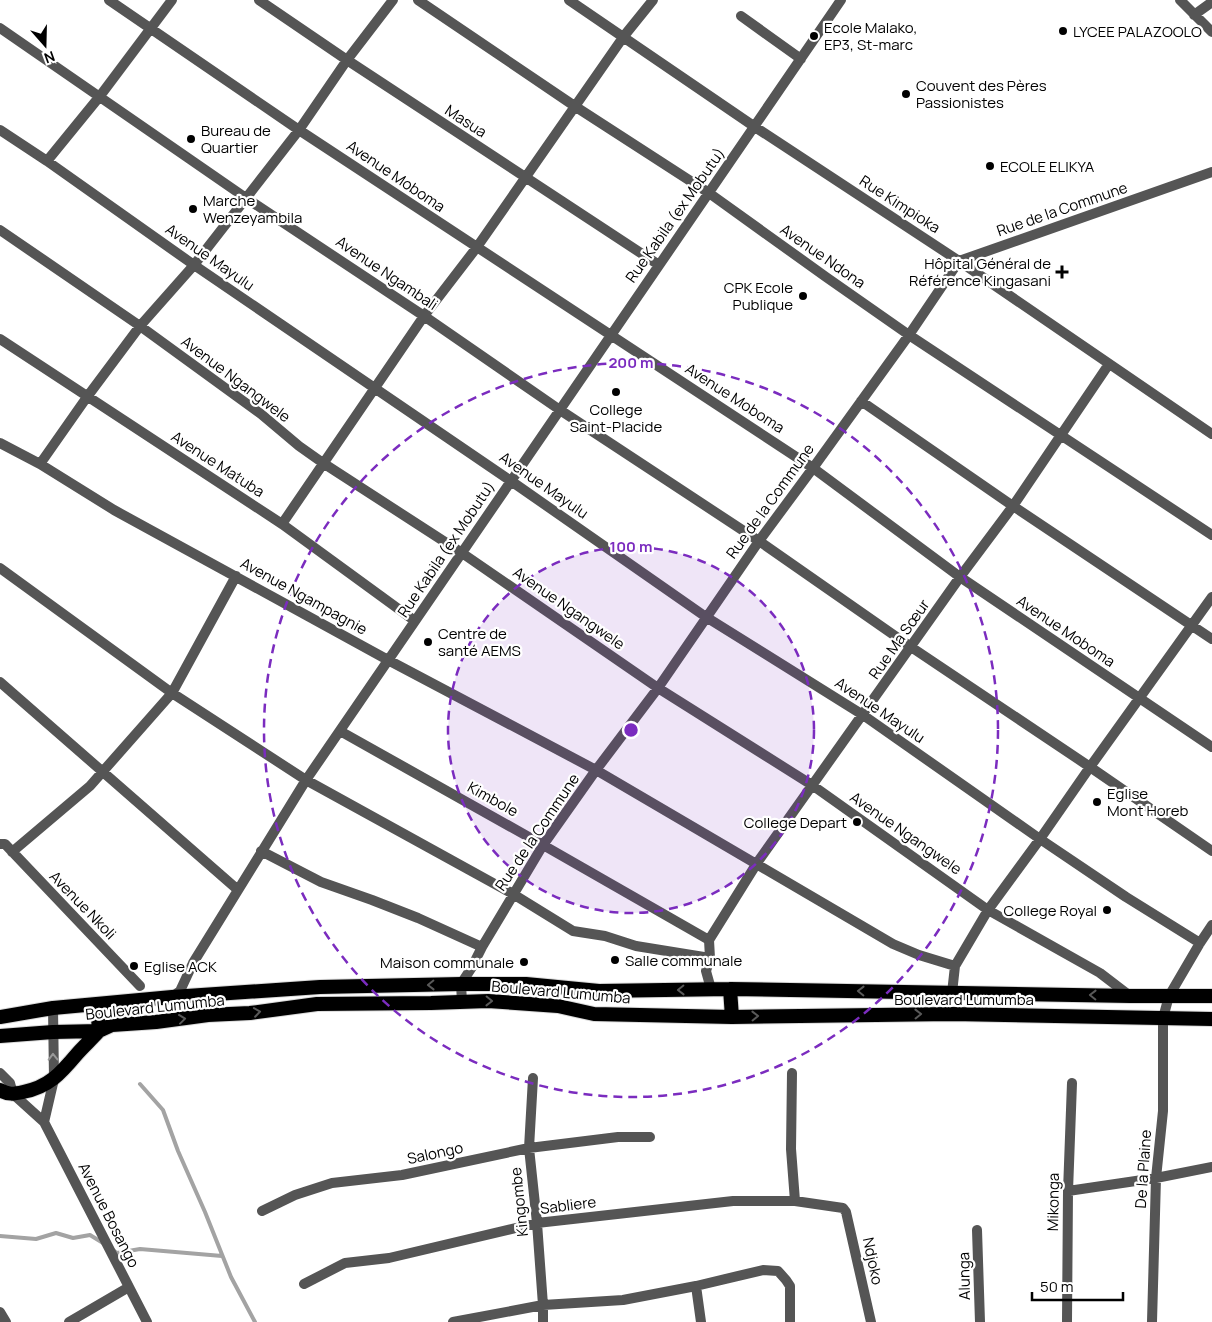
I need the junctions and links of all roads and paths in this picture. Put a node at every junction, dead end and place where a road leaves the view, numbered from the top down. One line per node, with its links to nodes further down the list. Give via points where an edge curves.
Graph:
1 (109, 0): 14 (street, Avenue Moboma)
2 (172, 0): 14 (street)
3 (259, 0): 18 (street, Masua)
4 (393, 0): 18 (street)
5 (418, 0): 20 (street, Avenue Ndona)
6 (569, 0): 16 (street, Rue Kimpioka)
7 (653, 0): 16 (street)
8 (841, 0): 17 (street, Rue Kabila (ex Mobutu))
9 (1180, 0): 11 (street)
10 (1212, 2): 11 (street)
11 (1194, 15): 15 (street)
12 (741, 16): 17 (street)
13 (0, 28): 19 (street, Avenue Ngambali)
14 (152, 28): 19 (street); 23 (street, Avenue Moboma)
15 (1212, 32)
16 (624, 36): 20 (street); 21 (street, Rue Kimpioka)
17 (801, 59): 21 (street, Rue Kabila (ex Mobutu))
18 (347, 60): 23 (street); 26 (street, Masua)
19 (100, 96): 24 (street); 28 (street, Avenue Ngambali)
20 (576, 107): 26 (street); 27 (street, Avenue Ndona)
21 (755, 126): 27 (street, Rue Kabila (ex Mobutu)); 31 (street, Rue Kimpioka)
22 (0, 130): 24 (street, Avenue Mayulu)
23 (300, 130): 28 (street); 30 (street, Avenue Moboma)
24 (47, 161): 32 (street, Avenue Mayulu)
25 (1212, 172): 31 (street, Rue de la Commune)
26 (526, 178): 30 (street); 33 (street, Masua)
27 (709, 193): 33 (street, Rue Kabila (ex Mobutu)); 37 (street, Avenue Ndona)
28 (246, 198): 32 (street); 34 (street, Avenue Ngambali)
29 (0, 230): 35 (street, Avenue Ngangwele)
30 (477, 247): 34 (street); 36 (street, Avenue Moboma)
31 (959, 261): 37 (street, Rue de la Commune); 39 (street, Rue Kimpioka)
32 (194, 265): 35 (street); 40 (street, Avenue Mayulu)
33 (659, 265): 36 (street, Rue Kabila (ex Mobutu))
34 (424, 316): 40 (street); 43 (street, Avenue Ngambali)
35 (140, 326): 41 (street); 47 (street, Avenue Ngangwele)
36 (611, 335): 43 (street, Rue Kabila (ex Mobutu)); 49 (street, Avenue Moboma)
37 (909, 335): 42 (street, Rue de la Commune); 45 (street, Avenue Ndona)
38 (0, 339): 41 (street, Avenue Matuba)
39 (1109, 364): 44 (street, Rue Kimpioka); 45 (street, Rue Ma Sœur)
40 (376, 387): 47 (street); 50 (street, Avenue Mayulu)
41 (87, 397): 48 (street); 52 (street, Avenue Matuba)
42 (861, 402): 49 (street, Rue de la Commune); 51 (street)
43 (560, 410): 50 (street, Rue Kabila (ex Mobutu)); 54 (street, Avenue Ngambali)
44 (1212, 434)
45 (1061, 436): 51 (street, Rue Ma Sœur); 53 (street, Avenue Ndona)
46 (0, 443): 48 (street, Avenue Ngampagnie)
47 (323, 463): 52 (street); 55 (street, Avenue Ngangwele)
48 (40, 464): 57 (street, Avenue Ngampagnie, via 114,510)
49 (813, 468): 54 (street, Rue de la Commune); 58 (street, Avenue Moboma)
50 (511, 481): 55 (street, Rue Kabila (ex Mobutu)); 60 (street, Avenue Mayulu)
51 (1013, 506): 58 (street, Rue Ma Sœur); 62 (street)
52 (282, 524): 61 (street, Avenue Matuba)
53 (1212, 535)
54 (759, 541): 60 (street, Rue de la Commune); 64 (street, Avenue Ngambali)
55 (462, 552): 61 (street, Rue Kabila (ex Mobutu)); 67 (street, Avenue Ngangwele)
56 (0, 568): 68 (street)
57 (236, 576): 65 (street, Avenue Ngampagnie); 68 (street)
58 (960, 577): 64 (street, Rue Ma Sœur); 69 (street, Avenue Moboma)
59 (1212, 597): 62 (street)
60 (706, 617): 67 (street, Rue de la Commune); 70 (street, Avenue Mayulu)
61 (415, 620): 65 (street, Rue Kabila (ex Mobutu))
62 (1192, 625): 63 (street); 69 (street)
63 (1212, 639)
64 (912, 647): 70 (street, Rue Ma Sœur); 73 (street, Avenue Ngambali)
65 (388, 660): 71 (street, Rue Kabila (ex Mobutu)); 74 (street, Avenue Ngampagnie)
66 (0, 682): 75 (street)
67 (658, 688): 74 (street, Rue de la Commune); 77 (street, Avenue Ngangwele)
68 (172, 693): 75 (street); 76 (street)
69 (1139, 699): 72 (street, Avenue Moboma); 73 (street)
70 (863, 715): 77 (street, Rue Ma Sœur); 78 (street, Avenue Mayulu)
71 (340, 731): 76 (street, Rue Kabila (ex Mobutu)); 79 (street, Kimbole)
72 (1212, 747)
73 (1090, 767): 78 (street); 82 (street, Avenue Ngambali)
74 (596, 770): 79 (street, Rue de la Commune); 83 (street, Avenue Ngampagnie)
75 (103, 772): 80 (street, via 90,786); 84 (street)
76 (306, 780): 81 (street, Rue Kabila (ex Mobutu)); 85 (street)
77 (812, 786): 83 (street, Rue Ma Sœur); 86 (street, Avenue Ngangwele)
78 (1040, 839): 86 (street); 89 (street, Avenue Mayulu)
79 (544, 845): 85 (street, Rue de la Commune); 88 (street, Kimbole)
80 (6, 847): 94 (street, Avenue Nkoli)
81 (262, 851): 84 (street, Rue Kabila (ex Mobutu)); 90 (street, via 321,882)
82 (1212, 851)
83 (757, 864): 88 (street, Rue Ma Sœur); 92 (street, Avenue Ngampagnie, via 893,944)
84 (238, 890): 101 (street, Rue Kabila (ex Mobutu), via 193,963 180,991)
85 (513, 894): 90 (street, Rue de la Commune); 91 (street, via 573,930 636,946)
86 (988, 910): 92 (street); 98 (street, Avenue Ngangwele, via 1100,973)
87 (1212, 925): 89 (street, De la Plaine)
88 (709, 940): 91 (street)
89 (1200, 943): 99 (street, De la Plaine)
90 (482, 947): 93 (street, Rue de la Commune)
91 (710, 958): 95 (street, via 706,971)
92 (955, 966): 97 (street)
93 (461, 984): 95 (highway, Boulevard Lumumba, one-way to 93, via 599,991 526,984); 101 (highway, Boulevard Lumumba, one-way to 101, via 320,987); 102 (street)
94 (140, 986)
95 (711, 989): 96 (highway, Boulevard Lumumba)
96 (730, 989): 97 (highway, Boulevard Lumumba, one-way to 96); 106 (highway)
97 (952, 993): 98 (highway, Boulevard Lumumba, one-way to 97)
98 (1130, 996): 99 (highway, Boulevard Lumumba)
99 (1168, 996): 100 (highway, Boulevard Lumumba); 107 (street, De la Plaine)
100 (1212, 996)
101 (172, 998): 103 (highway, Boulevard Lumumba)
102 (462, 1002): 106 (highway, Boulevard Lumumba, one-way to 106, via 558,1006 594,1014); 109 (highway, Boulevard Lumumba, one-way to 102, via 112,1025 317,1004)
103 (97, 1004): 104 (highway, Boulevard Lumumba); 109 (highway)
104 (53, 1008): 105 (highway, Boulevard Lumumba); 110 (street)
105 (0, 1017)
106 (732, 1017): 107 (highway, Boulevard Lumumba, one-way to 107, via 952,1014)
107 (1163, 1018): 108 (highway, Boulevard Lumumba); 122 (street, De la Plaine, via 1163,1111)
108 (1212, 1019)
109 (99, 1031): 110 (highway, Boulevard Lumumba); 115 (highway)
110 (53, 1032): 111 (highway, Boulevard Lumumba); 115 (street, one-way to 110)
111 (0, 1036)
112 (0, 1073): 117 (street, via 10,1083)
113 (792, 1073): 124 (street)
114 (533, 1078): 120 (street, Kingombe)
115 (54, 1079): 117 (highway, via 27,1091); 118 (street)
116 (1072, 1083): 123 (street, Mikonga)
117 (6, 1092): 118 (street)
118 (44, 1122): 131 (street, Avenue Bosango)
119 (650, 1137): 120 (street, Salongo)
120 (528, 1148): 126 (street, Salongo, via 402,1175 332,1183 295,1195); 127 (street, Kingombe)
121 (1212, 1167): 122 (street)
122 (1156, 1178): 123 (street); 144 (street, De la Plaine)
123 (1068, 1191): 143 (street, Mikonga)
124 (795, 1201): 125 (street, Sabliere); 127 (street, Sabliere, via 734,1201)
125 (843, 1208): 141 (street, Ndjoko)
126 (262, 1211)
127 (538, 1223): 129 (street, Sabliere, via 390,1258 345,1263); 132 (street, Kingombe)
128 (977, 1230): 142 (street, Alunga)
129 (304, 1284)
130 (696, 1286): 132 (street, via 623,1300); 139 (street); 140 (street, via 763,1270 778,1272 790,1286)
131 (129, 1287): 135 (street); 136 (street, Avenue Bosango)
132 (543, 1305): 137 (street); 138 (street, Kingombe)
133 (0, 1312): 134 (street)
134 (6, 1322)
135 (69, 1322)
136 (147, 1322)
137 (453, 1322)
138 (543, 1322)
139 (702, 1322)
140 (790, 1322)
141 (871, 1322)
142 (980, 1322)
143 (1067, 1322)
144 (1152, 1322)

